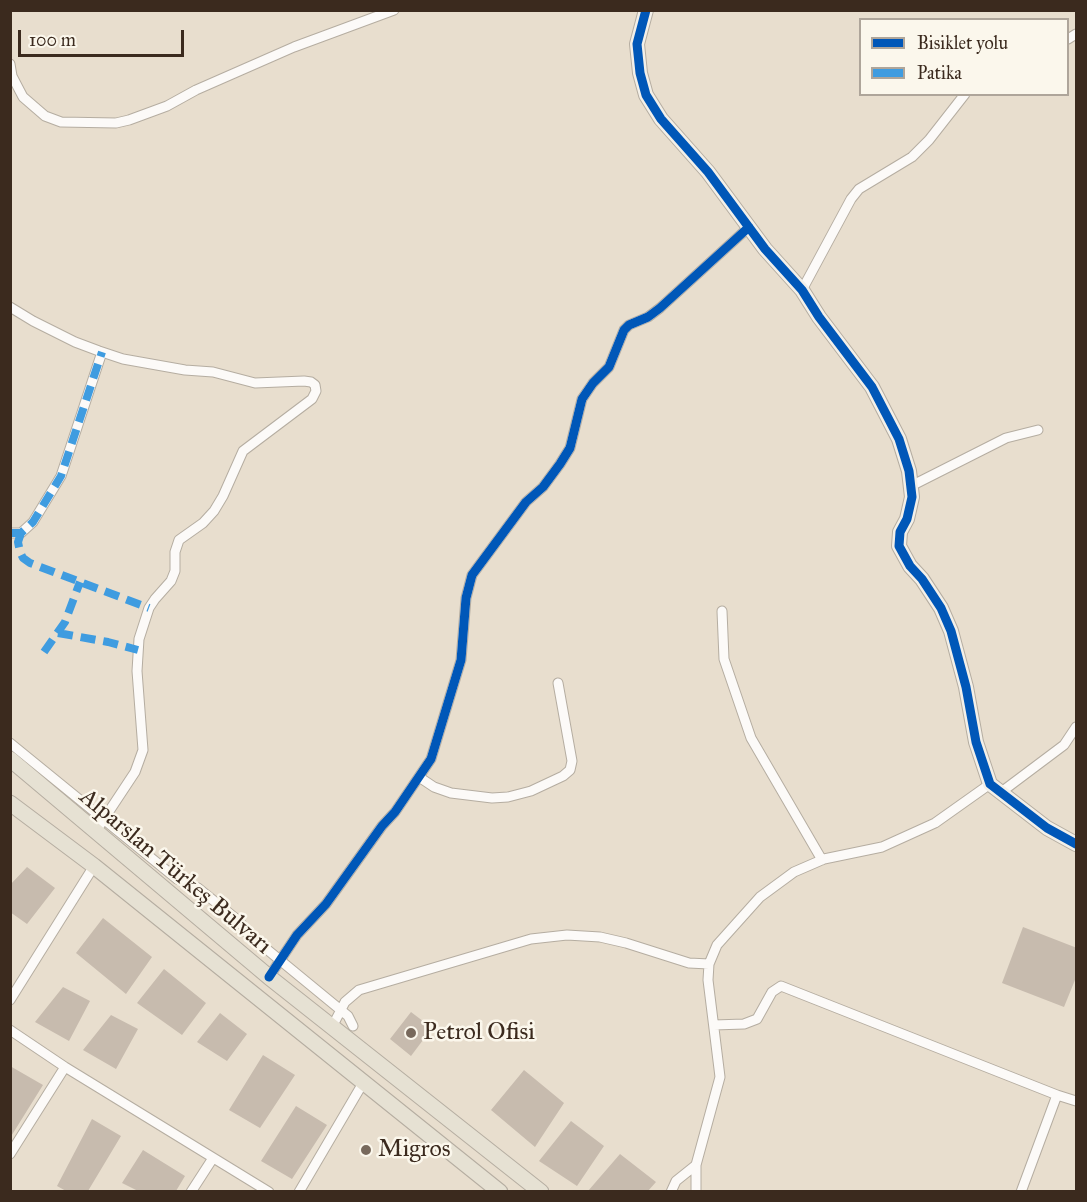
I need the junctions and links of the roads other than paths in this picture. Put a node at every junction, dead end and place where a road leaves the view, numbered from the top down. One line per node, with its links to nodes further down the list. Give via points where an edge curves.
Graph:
1 (394, 10): 3 (street, via 294,47 168,106 116,123 61,123 45,116 23,97)
2 (646, 10): 5 (street, via 637,44 646,95)
3 (10, 64)
4 (963, 96): 6 (street, via 912,157 860,189 851,199)
5 (749, 227): 6 (street); 17 (street, via 660,308 624,330 609,368 582,399 572,440 560,464 520,510 472,576 466,598 461,660 435,749)
6 (802, 290): 10 (street, via 872,387 899,439)
7 (10, 307): 8 (street)
8 (102, 352): 11 (street, via 61,476 33,522 21,533); 20 (street, via 255,383 311,382 316,391 312,399 243,451 214,511 178,540 175,571 149,608 139,639 137,671 143,750 135,772)
9 (1038, 430): 10 (street, via 1016,434)
10 (911, 486): 18 (street, via 912,497 899,546 941,608 951,631 976,742)
11 (10, 533)
12 (722, 610): 22 (street, via 724,659 751,738)
13 (558, 683): 17 (street, via 572,761 570,771 563,777 531,791 492,798 451,793)
14 (1077, 727): 18 (street, via 1058,750)
15 (10, 743): 20 (street)
16 (10, 759): 20 (main road, Alparslan Türkeş Bulvarı)
17 (419, 777): 24 (street, via 326,904)
18 (995, 789): 21 (street, via 1047,828); 22 (street, via 882,847)
19 (10, 803): 23 (main road, Alparslan Türkeş Bulvarı)
20 (100, 826): 24 (street, via 177,879 198,888); 26 (main road, Alparslan Türkeş Bulvarı)
21 (1077, 844)
22 (822, 860): 25 (street, via 794,872 760,897 717,945)
23 (94, 866): 27 (street); 34 (main road, Alparslan Türkeş Bulvarı)
24 (279, 960): 26 (street); 28 (street)
25 (709, 964): 28 (street, via 689,963 600,937 531,939 371,985 350,996); 29 (street)
26 (269, 977): 31 (main road, Alparslan Türkeş Bulvarı)
27 (10, 1000)
28 (341, 1010): 30 (street); 31 (street)
29 (714, 1025): 35 (street, via 744,1024 757,1018 772,992 781,986); 39 (street, via 720,1077)
30 (353, 1026)
31 (332, 1027): 44 (main road, Alparslan Türkeş Bulvarı)
32 (10, 1030): 33 (street)
33 (65, 1067): 37 (street); 38 (street)
34 (363, 1083): 42 (street); 43 (main road, Alparslan Türkeş Bulvarı)
35 (1058, 1095): 36 (street); 47 (street)
36 (1077, 1101)
37 (10, 1154)
38 (213, 1158): 40 (street); 41 (street)
39 (696, 1165): 45 (street, via 676,1181); 46 (street)
40 (192, 1191)
41 (269, 1191)
42 (299, 1191)
43 (500, 1191)
44 (541, 1191)
45 (671, 1191)
46 (696, 1191)
47 (1023, 1191)

